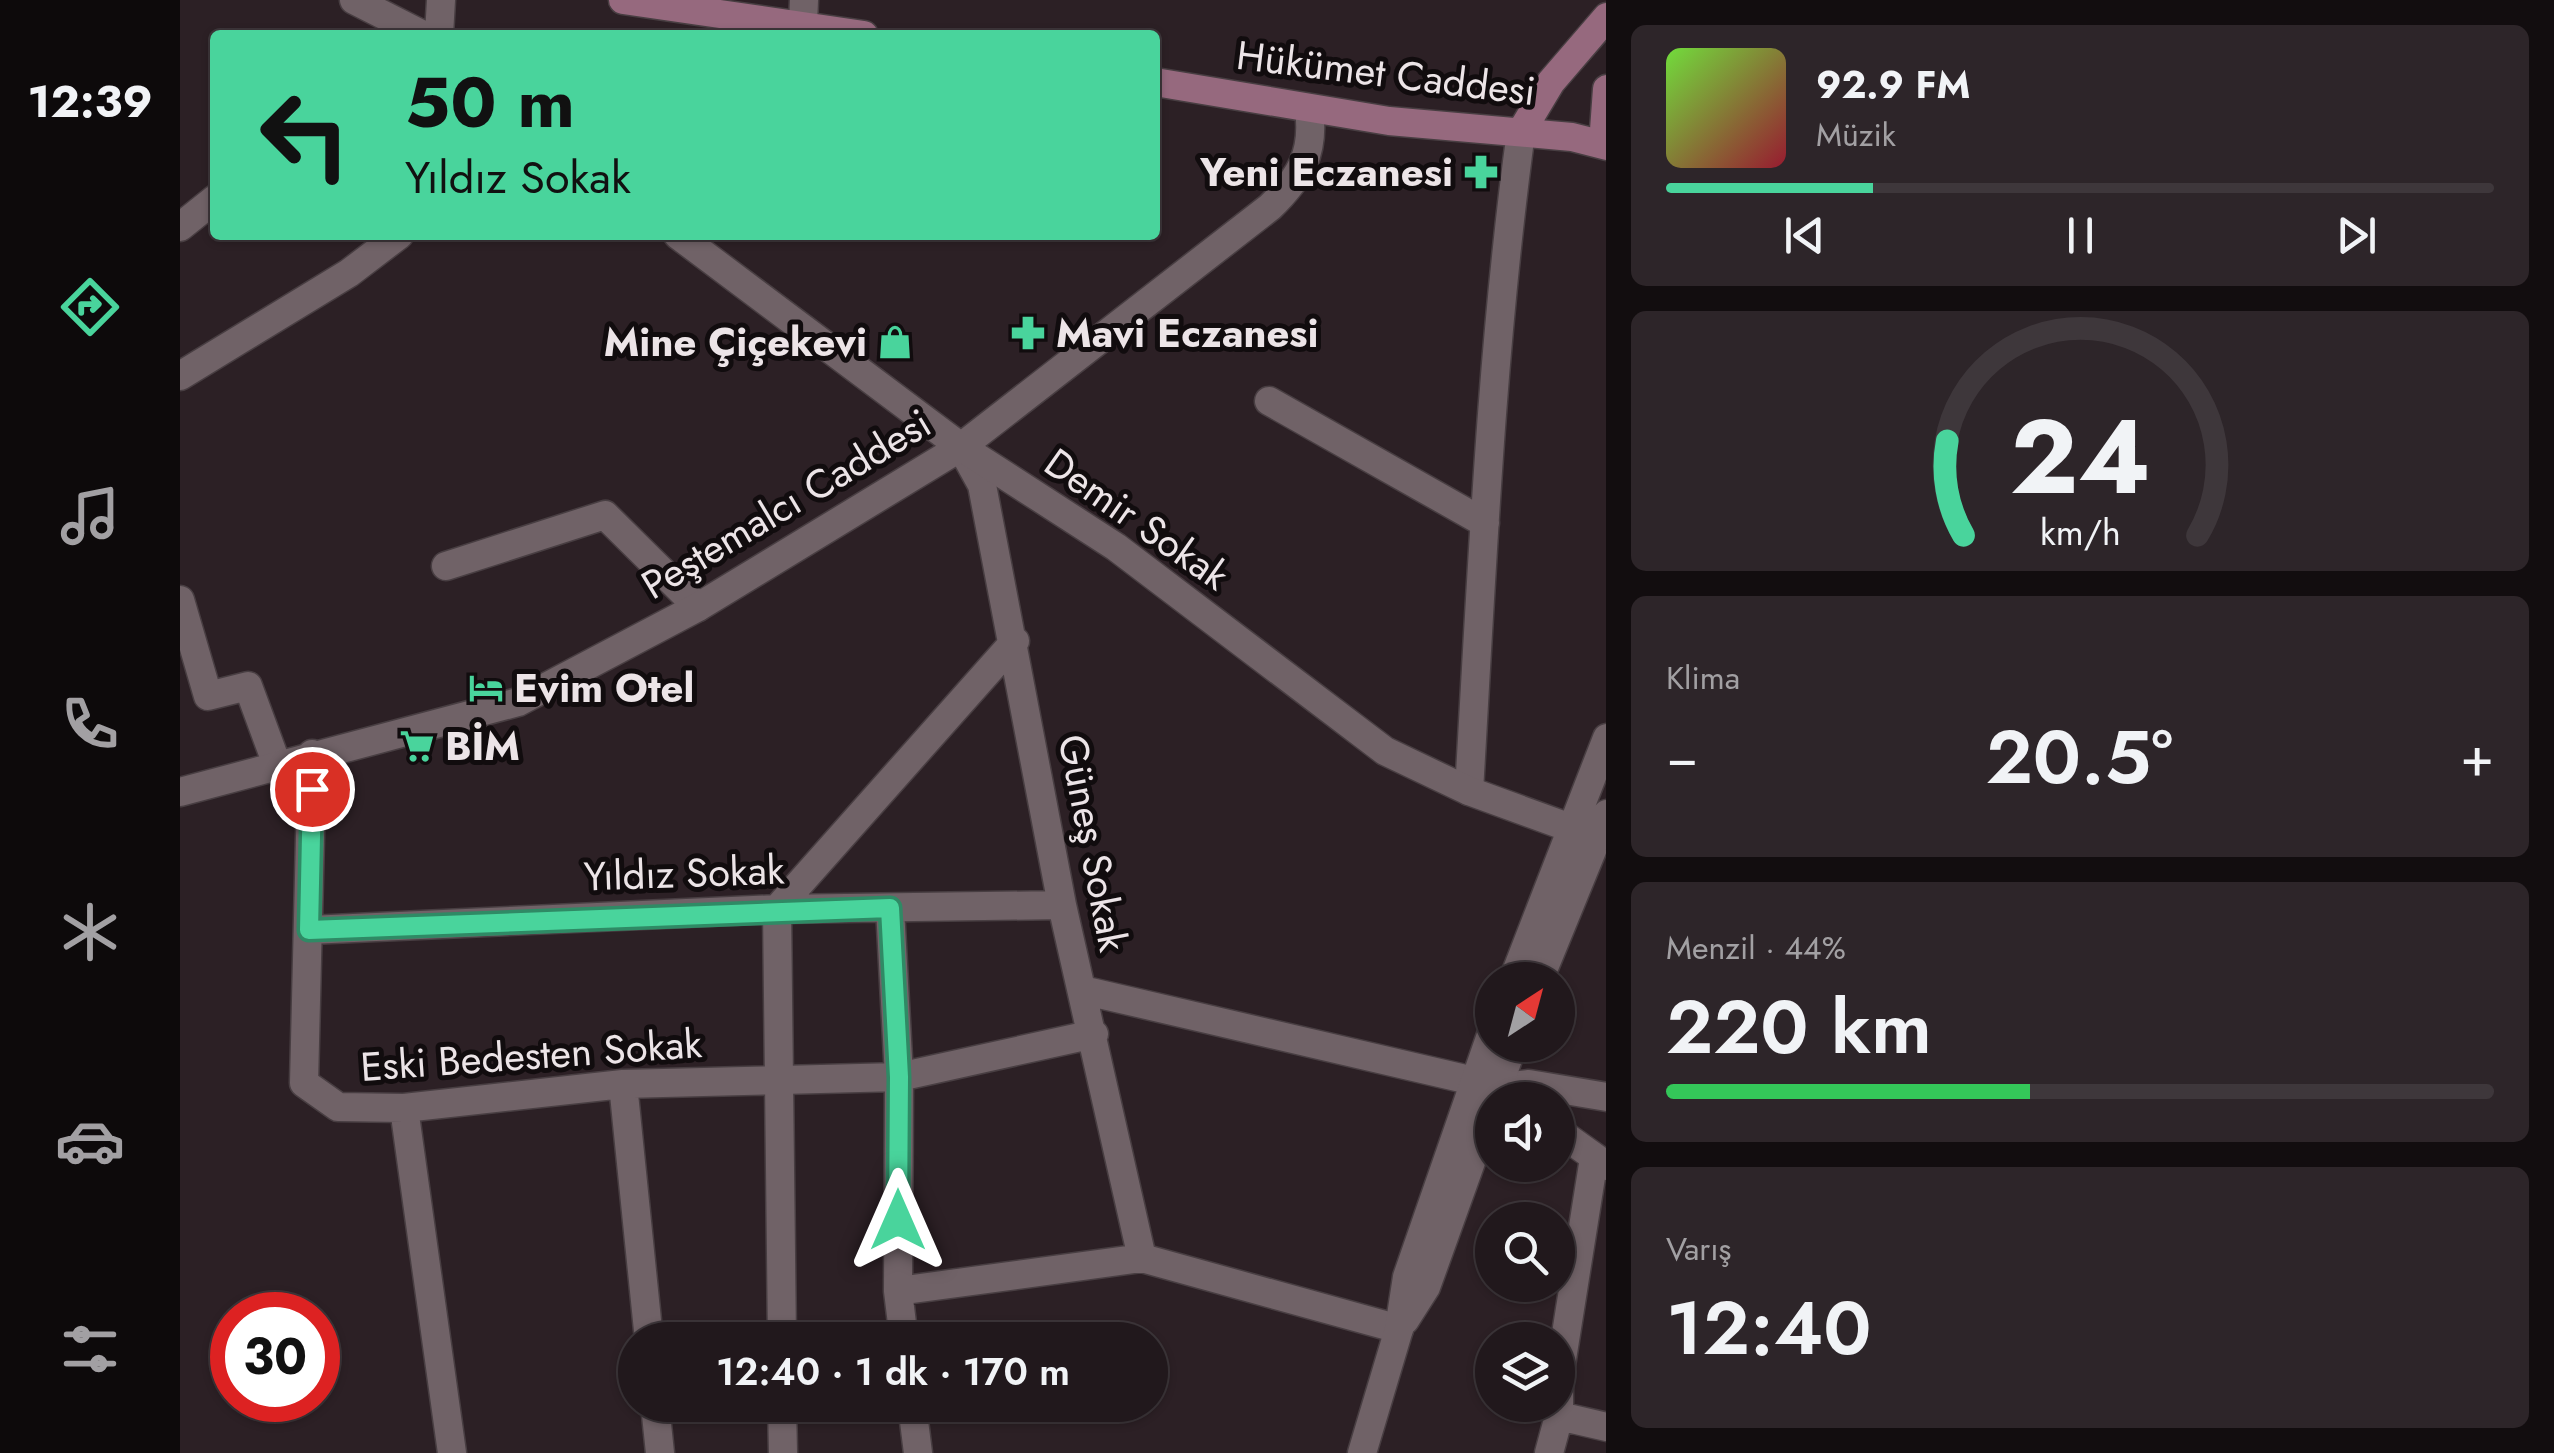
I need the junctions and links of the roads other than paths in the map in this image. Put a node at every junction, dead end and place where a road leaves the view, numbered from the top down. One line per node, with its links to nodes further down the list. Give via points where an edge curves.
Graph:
1 (354, 0): 6 (street)
2 (441, 0): 7 (street)
3 (623, 0): 4 (main road)
4 (804, 12): 8 (main road)
5 (1606, 17): 12 (main road)
6 (405, 30)
7 (439, 30)
8 (851, 30)
9 (1160, 83): 11 (main road, Hükümet Caddesi)
10 (1606, 88): 13 (main road)
11 (1309, 110): 12 (main road, Hükümet Caddesi); 20 (street, Peştemalcı Caddesi, via 1309,154 1295,183)
12 (1521, 132): 13 (main road, Hükümet Caddesi); 21 (street)
13 (1605, 145)
14 (210, 203): 15 (street)
15 (180, 227)
16 (393, 240): 18 (street)
17 (685, 240): 20 (street, Demir Sokak)
18 (180, 376)
19 (1269, 401): 21 (street)
20 (960, 447): 24 (street, Peştemalcı Caddesi); 25 (street, Güneş Sokak, via 982,485); 29 (street, Demir Sokak, via 1116,547 1386,752)
21 (1485, 522): 29 (street)
22 (446, 566): 24 (street, via 605,515)
23 (180, 600): 28 (street, via 208,696 248,686)
24 (698, 607): 27 (street, Peştemalcı Caddesi, via 518,702)
25 (1014, 641): 32 (street, Güneş Sokak); 34 (street)
26 (1606, 738): 31 (street)
27 (312, 754): 28 (street, Peştemalcı Caddesi); 35 (street, Eski Bedesten Sokak)
28 (276, 762): 30 (street, Peştemalcı Caddesi)
29 (1469, 791): 31 (street, Demir Sokak)
30 (180, 792)
31 (1596, 830): 36 (street); 37 (street)
32 (1062, 905): 33 (street, Yıldız Sokak); 38 (street, Güneş Sokak)
33 (890, 908): 34 (street, Yıldız Sokak); 40 (street)
34 (777, 909): 35 (street, Yıldız Sokak); 41 (street)
35 (309, 930): 46 (street, Eski Bedesten Sokak, via 304,1083 338,1106)
36 (1523, 962)
37 (1546, 962)
38 (1082, 990): 39 (street, Güneş Sokak); 43 (street)
39 (1094, 1034): 40 (street, Eski Bedesten Sokak); 50 (street, Güneş Sokak)
40 (899, 1077): 41 (street, Eski Bedesten Sokak); 51 (street)
41 (778, 1083): 42 (street, Eski Bedesten Sokak); 53 (street)
42 (623, 1084): 46 (street, Eski Bedesten Sokak); 52 (street)
43 (1475, 1085)
44 (1575, 1092): 45 (street)
45 (1606, 1098)
46 (404, 1108): 63 (street)
47 (1475, 1131): 56 (street, via 1407,1277)
48 (1575, 1144): 49 (street)
49 (1600, 1162): 55 (street)
50 (1142, 1258): 51 (street); 56 (street)
51 (898, 1291): 54 (street)
52 (647, 1322)
53 (782, 1322)
54 (902, 1322)
55 (1570, 1322)
56 (1399, 1330): 67 (street)
57 (1575, 1420): 62 (street)
58 (657, 1422): 64 (street)
59 (782, 1422): 65 (street)
60 (914, 1422): 66 (street)
61 (1557, 1422): 68 (street)
62 (1606, 1427)
63 (452, 1453)
64 (660, 1453)
65 (783, 1453)
66 (918, 1453)
67 (1362, 1453)
68 (1549, 1453)

